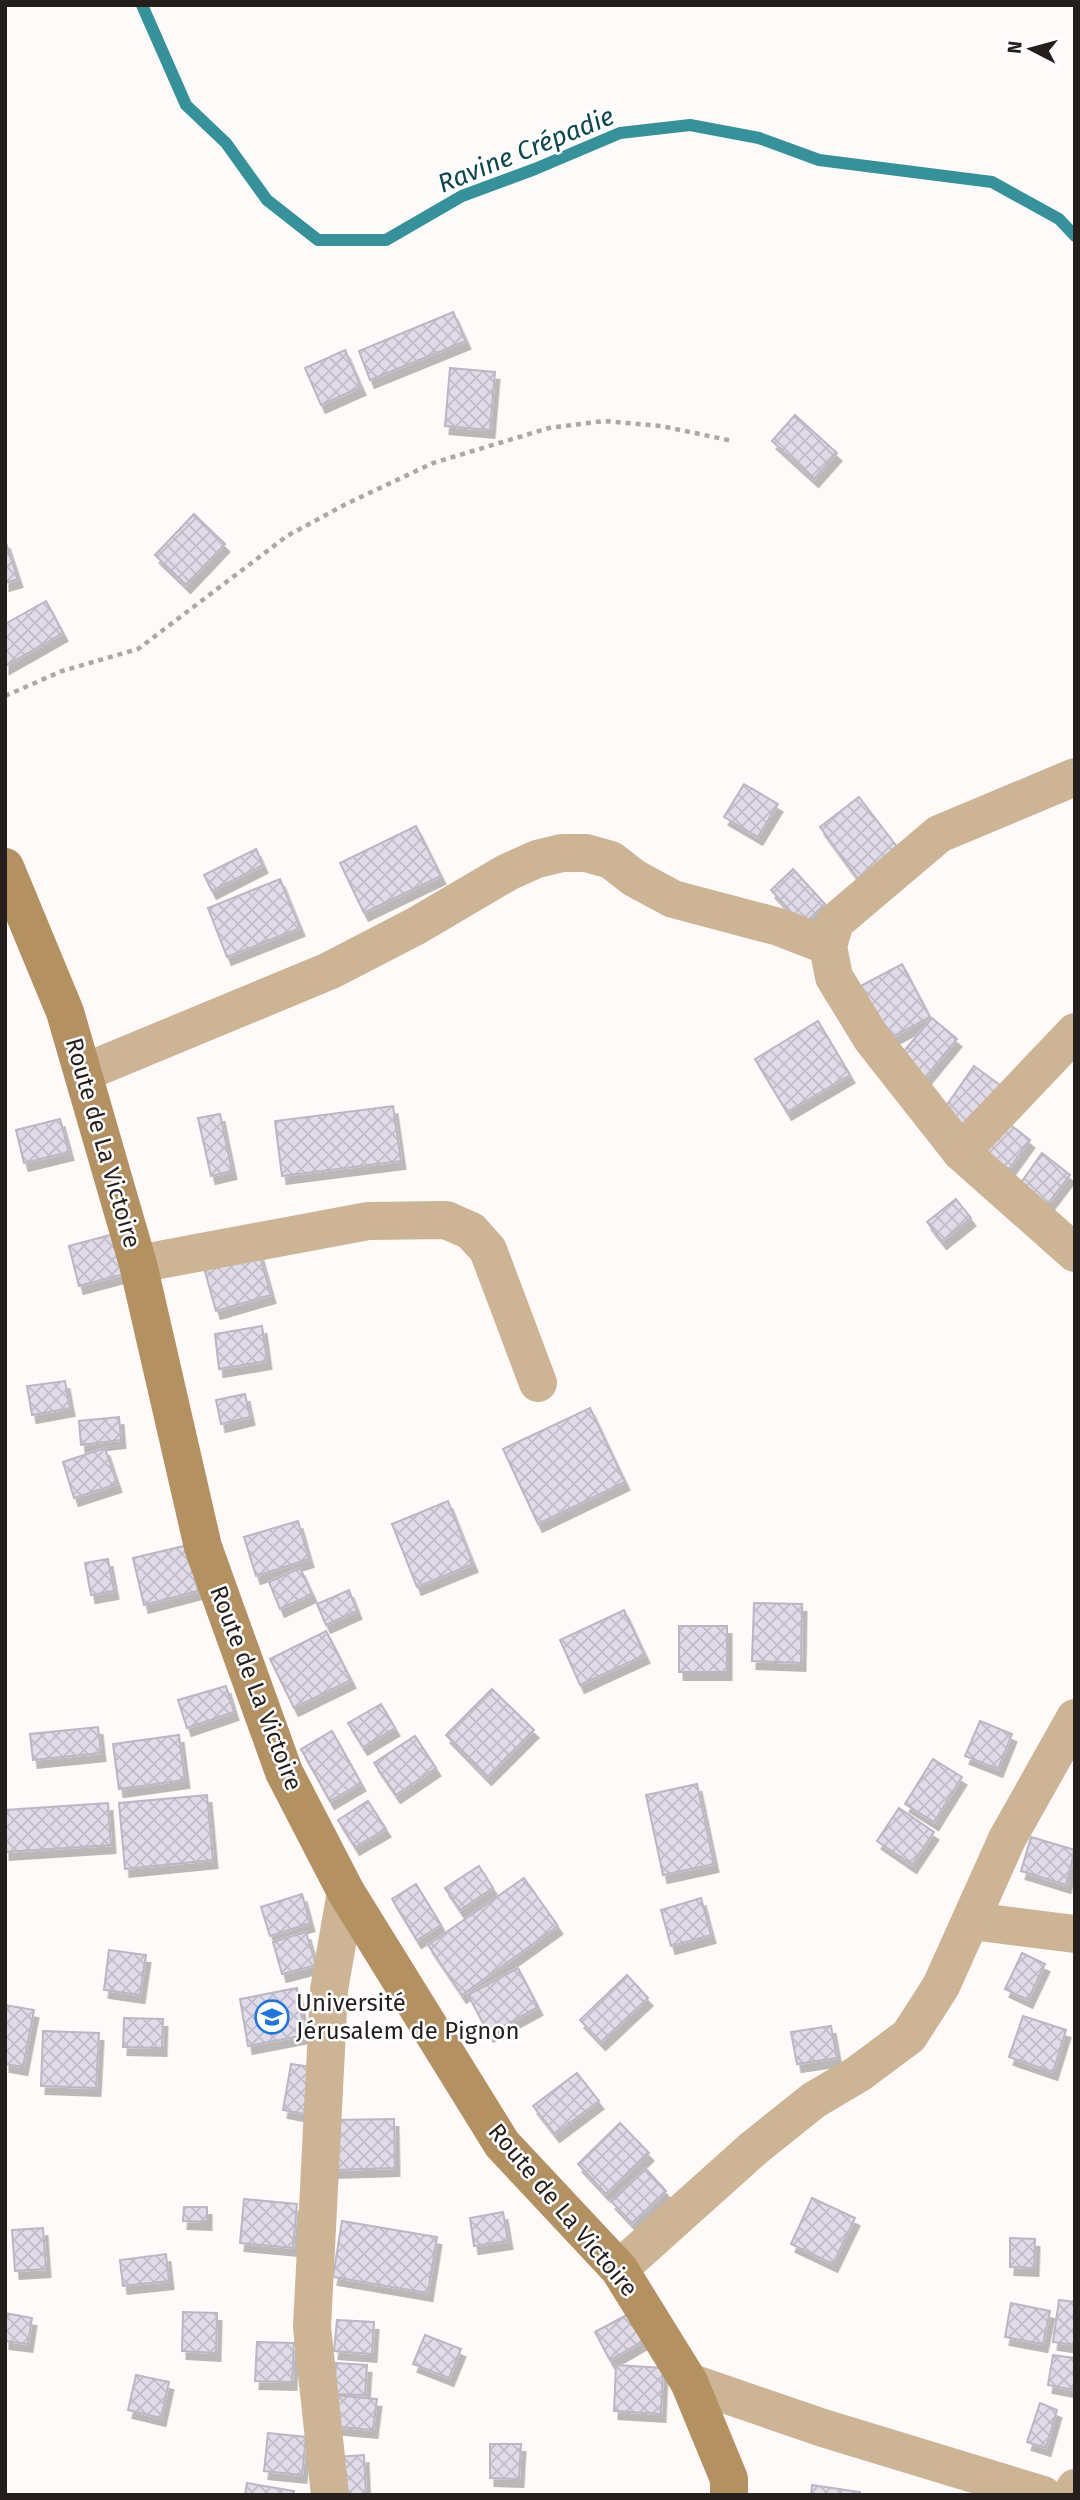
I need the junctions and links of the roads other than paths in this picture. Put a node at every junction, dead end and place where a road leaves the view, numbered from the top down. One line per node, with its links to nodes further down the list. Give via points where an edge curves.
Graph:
1 (1075, 777): 3 (street, via 939,834 835,922)
2 (5, 867): 5 (street, Route de La Victoire, via 65,1012)
3 (828, 946): 5 (street, via 779,927 673,900 611,860 562,853 508,872 329,971); 6 (street, via 834,978 872,1039)
4 (1075, 1032): 6 (street)
5 (83, 1073): 8 (street, Route de La Victoire)
6 (961, 1152): 7 (street)
7 (1075, 1254)
8 (138, 1264): 9 (street, via 368,1220 446,1220 471,1231 488,1250); 11 (street, Route de La Victoire, via 203,1547 284,1772)
9 (538, 1383)
10 (1075, 1718): 12 (street, via 1007,1839)
11 (346, 1892): 14 (street, Route de La Victoire, via 502,2144); 17 (street, via 329,1990 312,2327)
12 (972, 1921): 13 (street); 14 (street, via 941,1986 909,2036 814,2100 754,2148)
13 (1075, 1934)
14 (619, 2269): 15 (street, Route de La Victoire)
15 (690, 2382): 18 (street, Route de La Victoire, via 729,2479); 19 (street)
16 (1075, 2488): 20 (street)
17 (330, 2495)
18 (729, 2495)
19 (1043, 2495)
20 (1072, 2495)

